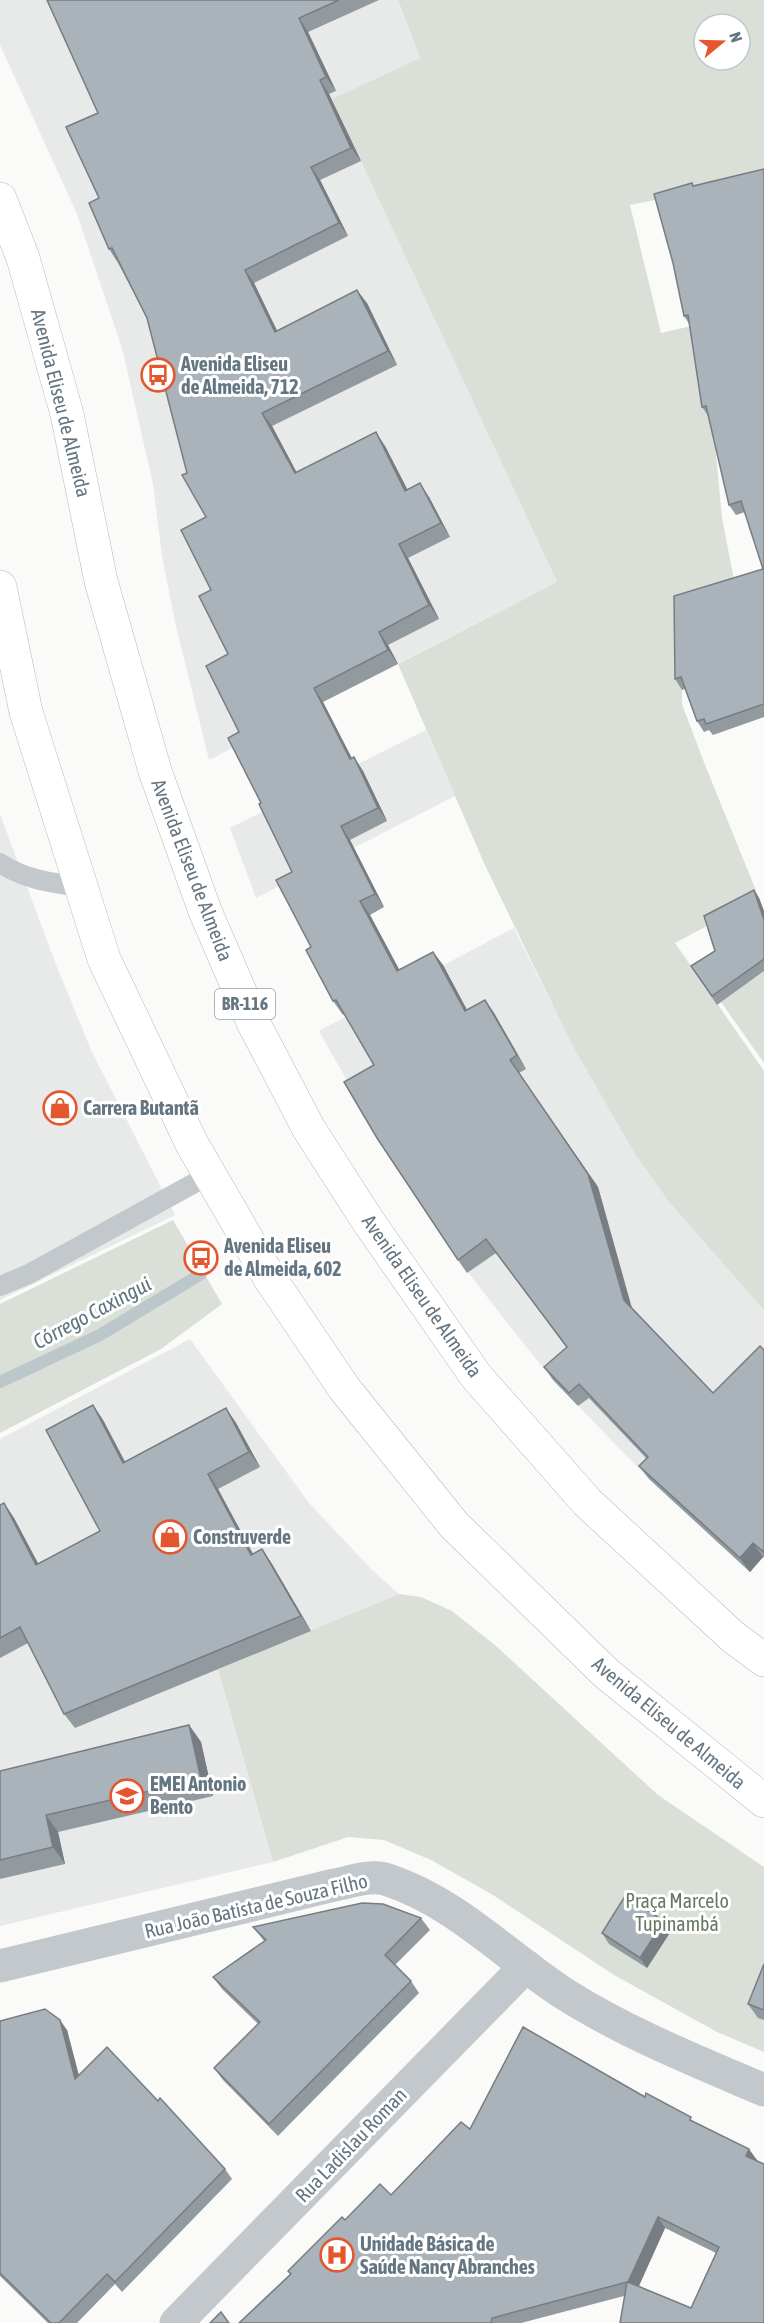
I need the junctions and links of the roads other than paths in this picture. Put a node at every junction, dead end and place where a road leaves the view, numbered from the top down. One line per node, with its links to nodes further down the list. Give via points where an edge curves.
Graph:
1 (0, 199): 7 (main road, Avenida Eliseu de Almeida / BR-116, via 23,258 67,414 101,581 155,771 205,911 253,1022 309,1129 477,1376 587,1502 733,1637)
2 (1, 600): 4 (main road, Avenida Eliseu de Almeida, via 26,712)
3 (0, 863): 4 (lane, via 43,882)
4 (82, 887): 5 (main road, Avenida Eliseu de Almeida, via 104,959)
5 (209, 1175): 6 (lane, via 29,1274); 8 (main road, Avenida Eliseu de Almeida, via 268,1277 344,1388 454,1525 607,1674)
6 (0, 1286)
7 (764, 1660)
8 (764, 1801)
9 (0, 1965): 10 (street, Rua João Batista de Souza Filho, via 368,1878 415,1890 464,1918)
10 (526, 1966): 11 (street, Rua João Batista de Souza Filho, via 564,1993 650,2040); 12 (street, Rua Ladislau Roman)
11 (764, 2090)
12 (176, 2323)

